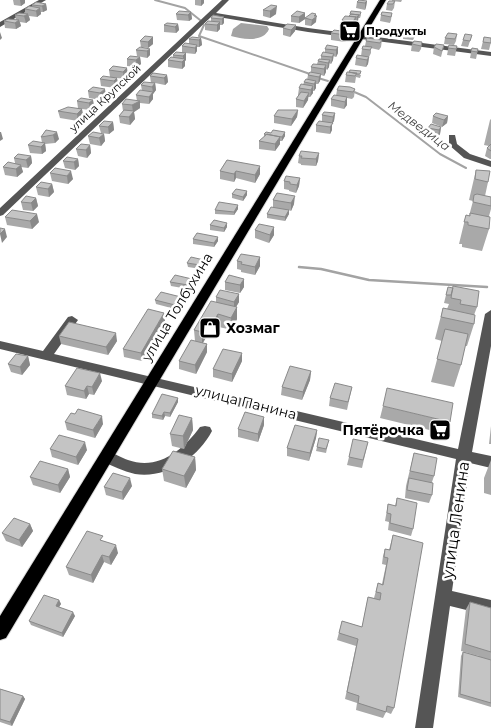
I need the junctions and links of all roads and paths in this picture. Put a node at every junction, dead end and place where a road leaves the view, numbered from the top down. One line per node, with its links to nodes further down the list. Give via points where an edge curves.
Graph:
1 (43, 0): 5 (street)
2 (226, 0): 4 (street, улица Крупской)
3 (383, 0): 6 (main road, улица Толбухина)
4 (210, 14): 6 (street); 10 (street, улица Крупской)
5 (0, 26)
6 (360, 37): 7 (street); 15 (main road, улица Толбухина)
7 (491, 54)
8 (452, 137): 9 (street, via 453,145 467,156)
9 (491, 164)
10 (0, 213)
11 (491, 314): 17 (street, улица Ленина)
12 (72, 320): 14 (street)
13 (0, 345): 14 (street, улица Панина)
14 (48, 355): 15 (street, улица Панина)
15 (153, 380): 17 (street, улица Панина); 18 (main road, улица Толбухина)
16 (205, 431): 18 (street, via 185,455 154,468 135,468)
17 (464, 456): 19 (street, улица Панина); 20 (street, улица Ленина)
18 (107, 457): 22 (main road, улица Толбухина)
19 (491, 462)
20 (444, 596): 21 (street); 23 (street, улица Ленина)
21 (491, 608)
22 (0, 632)
23 (424, 728)

